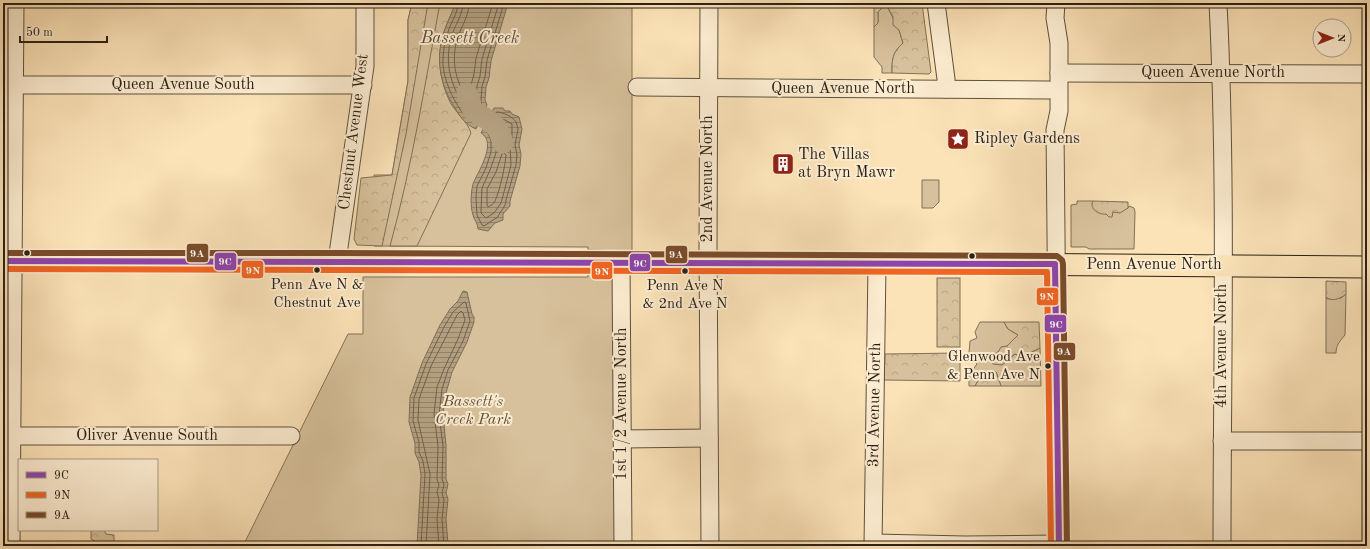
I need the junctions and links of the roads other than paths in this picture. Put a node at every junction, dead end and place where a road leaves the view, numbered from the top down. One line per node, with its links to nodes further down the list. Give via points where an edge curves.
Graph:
1 (15, 3): 10 (street)
2 (365, 3): 11 (street, Chestnut Avenue West)
3 (709, 3): 13 (street, 2nd Avenue North)
4 (936, 3): 14 (street)
5 (1218, 3): 8 (street, 4th Avenue North)
6 (1056, 10): 7 (street); 15 (street, via 1048,59)
7 (1059, 73): 8 (street, Queen Avenue North); 16 (street, via 1059,111)
8 (1221, 73): 9 (street, Queen Avenue North); 23 (street, 4th Avenue North)
9 (1367, 74)
10 (8, 85): 11 (street, Queen Avenue South); 17 (street)
11 (363, 85): 18 (street, Chestnut Avenue West)
12 (637, 87): 13 (street, Queen Avenue North)
13 (708, 88): 14 (street, Queen Avenue North); 20 (street, 2nd Avenue North)
14 (946, 89): 15 (street, Queen Avenue North)
15 (1048, 90): 16 (street)
16 (1055, 130): 22 (street)
17 (8, 261): 18 (main road, Penn Avenue North); 25 (street)
18 (345, 261): 19 (main road, Penn Avenue North)
19 (621, 262): 20 (main road, Penn Avenue North); 28 (street, 1st 1/2 Avenue North)
20 (708, 262): 21 (main road, Penn Avenue North); 27 (street, 2nd Avenue North)
21 (877, 264): 22 (main road, Penn Avenue North); 31 (street, 3rd Avenue North)
22 (1056, 264): 23 (main road, Penn Avenue North); 32 (street)
23 (1222, 265): 24 (main road, Penn Avenue North); 29 (street, 4th Avenue North)
24 (1367, 267)
25 (7, 436): 26 (street, Oliver Avenue South); 33 (street)
26 (290, 436)
27 (709, 438): 28 (street); 35 (street, 2nd Avenue North)
28 (622, 439): 34 (street, 1st 1/2 Avenue North)
29 (1222, 441): 30 (street); 36 (street, 4th Avenue North)
30 (1367, 441)
31 (874, 544): 32 (street)
32 (1059, 545)
33 (12, 546)
34 (623, 546)
35 (710, 546)
36 (1222, 546)

